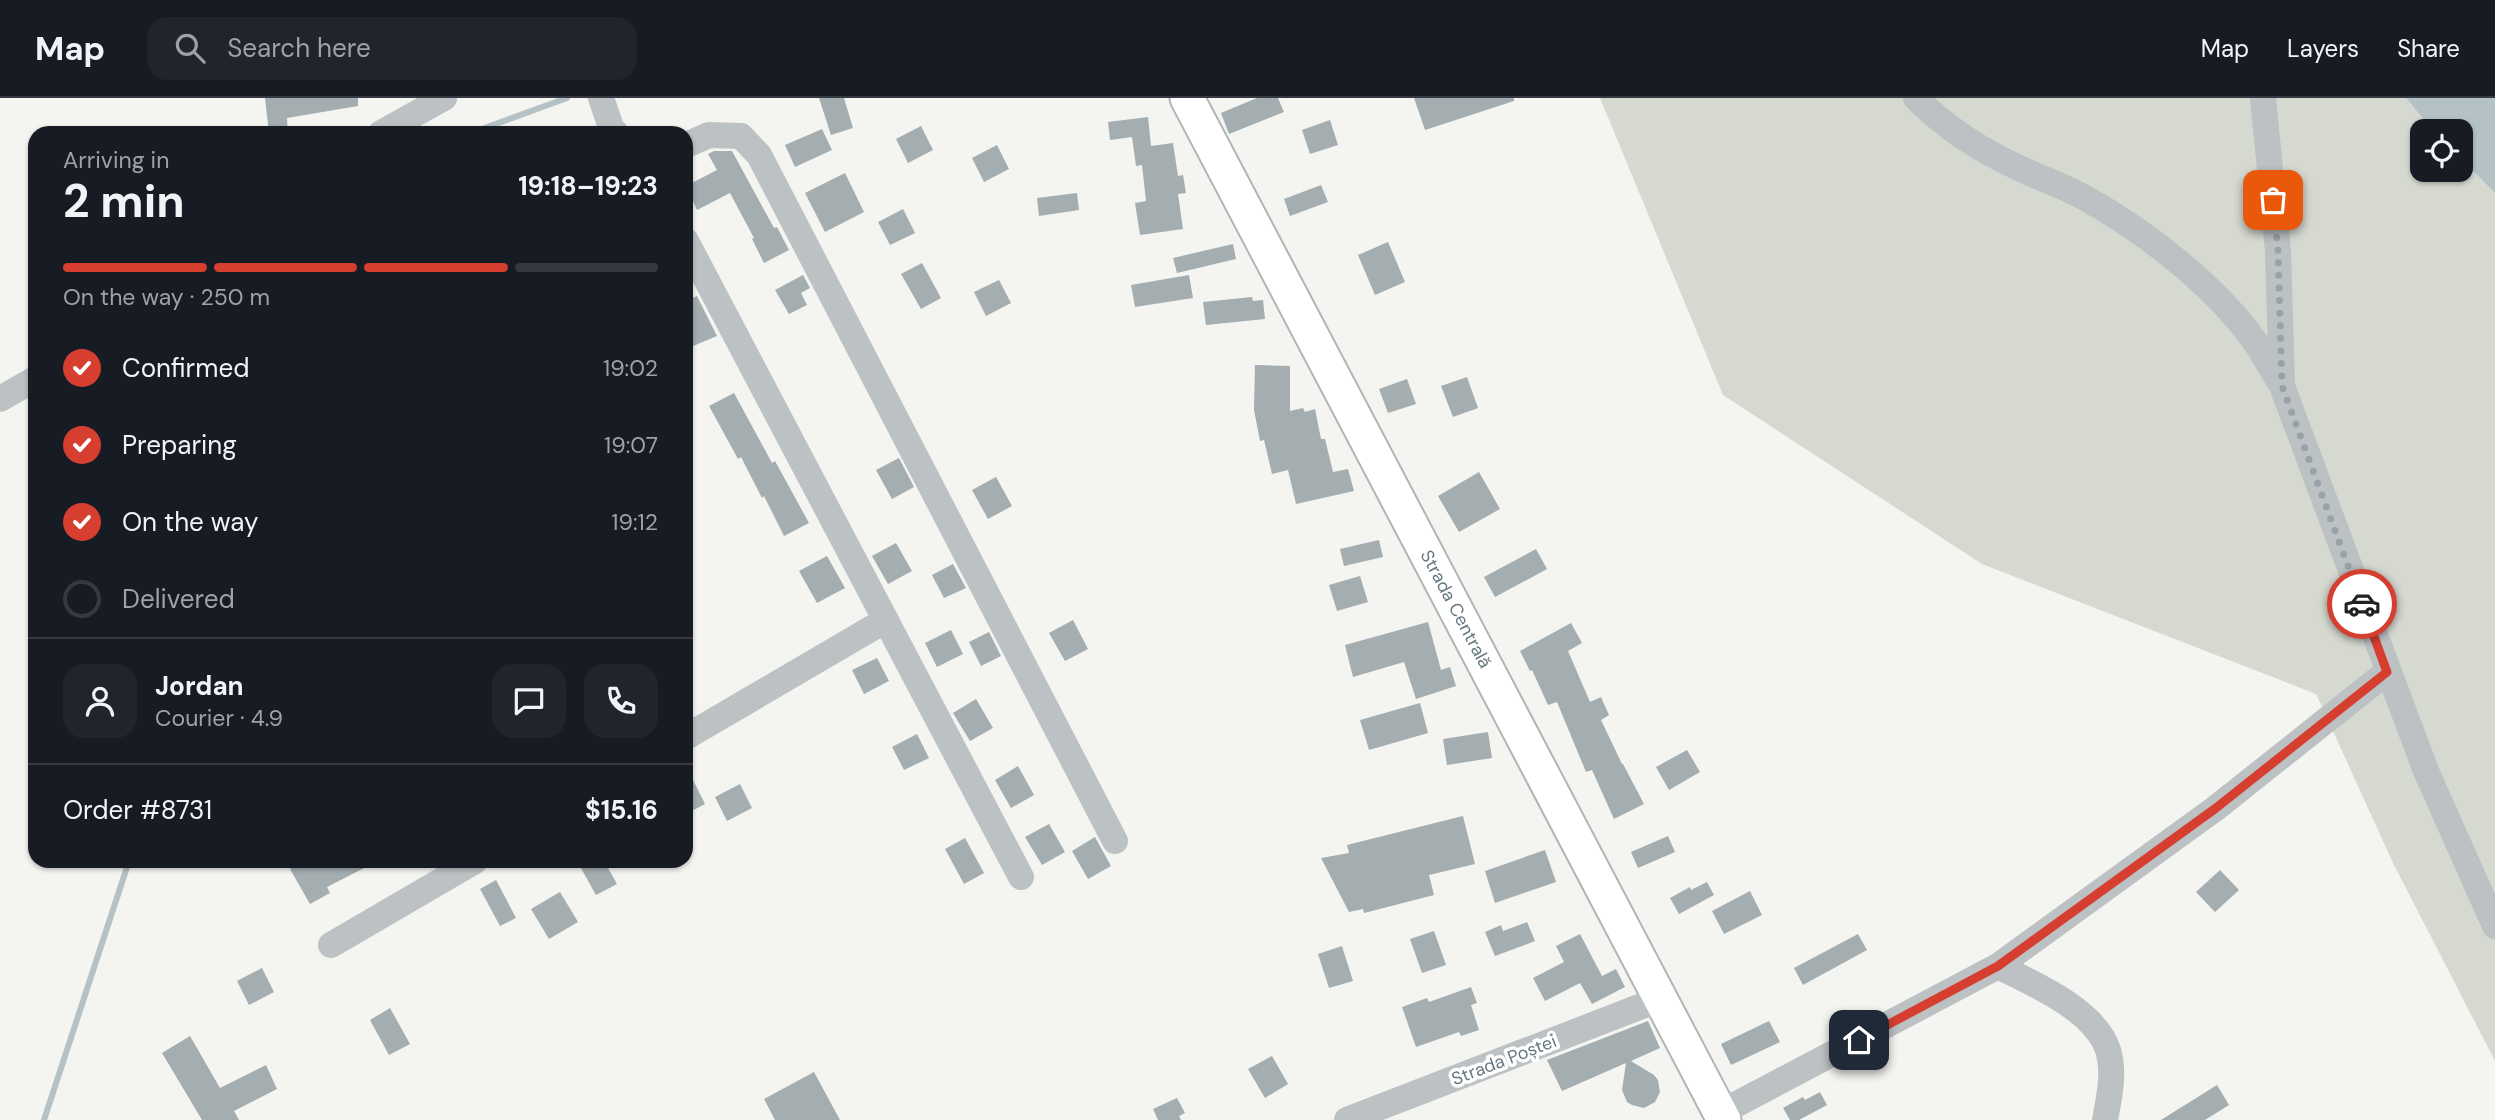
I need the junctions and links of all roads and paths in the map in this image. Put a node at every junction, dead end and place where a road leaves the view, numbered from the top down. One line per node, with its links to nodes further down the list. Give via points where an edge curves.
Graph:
1 (444, 98): 6 (street)
2 (601, 98): 7 (street)
3 (1187, 98): 22 (main road, Strada Centrală)
4 (1916, 98): 11 (street, via 1967,142 2084,197 2149,239 2228,309)
5 (2263, 98): 11 (street, via 2278,251)
6 (394, 126)
7 (611, 126)
8 (693, 142): 16 (street, via 709,135 741,136 759,155)
9 (693, 254): 13 (street)
10 (28, 383): 12 (street)
11 (2282, 386): 14 (street)
12 (0, 399)
13 (886, 620): 15 (street); 18 (street)
14 (2387, 672): 19 (street); 21 (street, via 2216,808)
15 (693, 733)
16 (1115, 841)
17 (463, 868): 20 (street)
18 (1021, 877)
19 (2495, 926)
20 (331, 945)
21 (1998, 966): 23 (street); 25 (street, via 2050,992 2096,1027 2108,1051 2111,1084)
22 (1660, 999): 23 (main road, Strada Centrală); 24 (street, Strada Poștei)
23 (1722, 1117)
24 (1347, 1120)
25 (2105, 1120)

